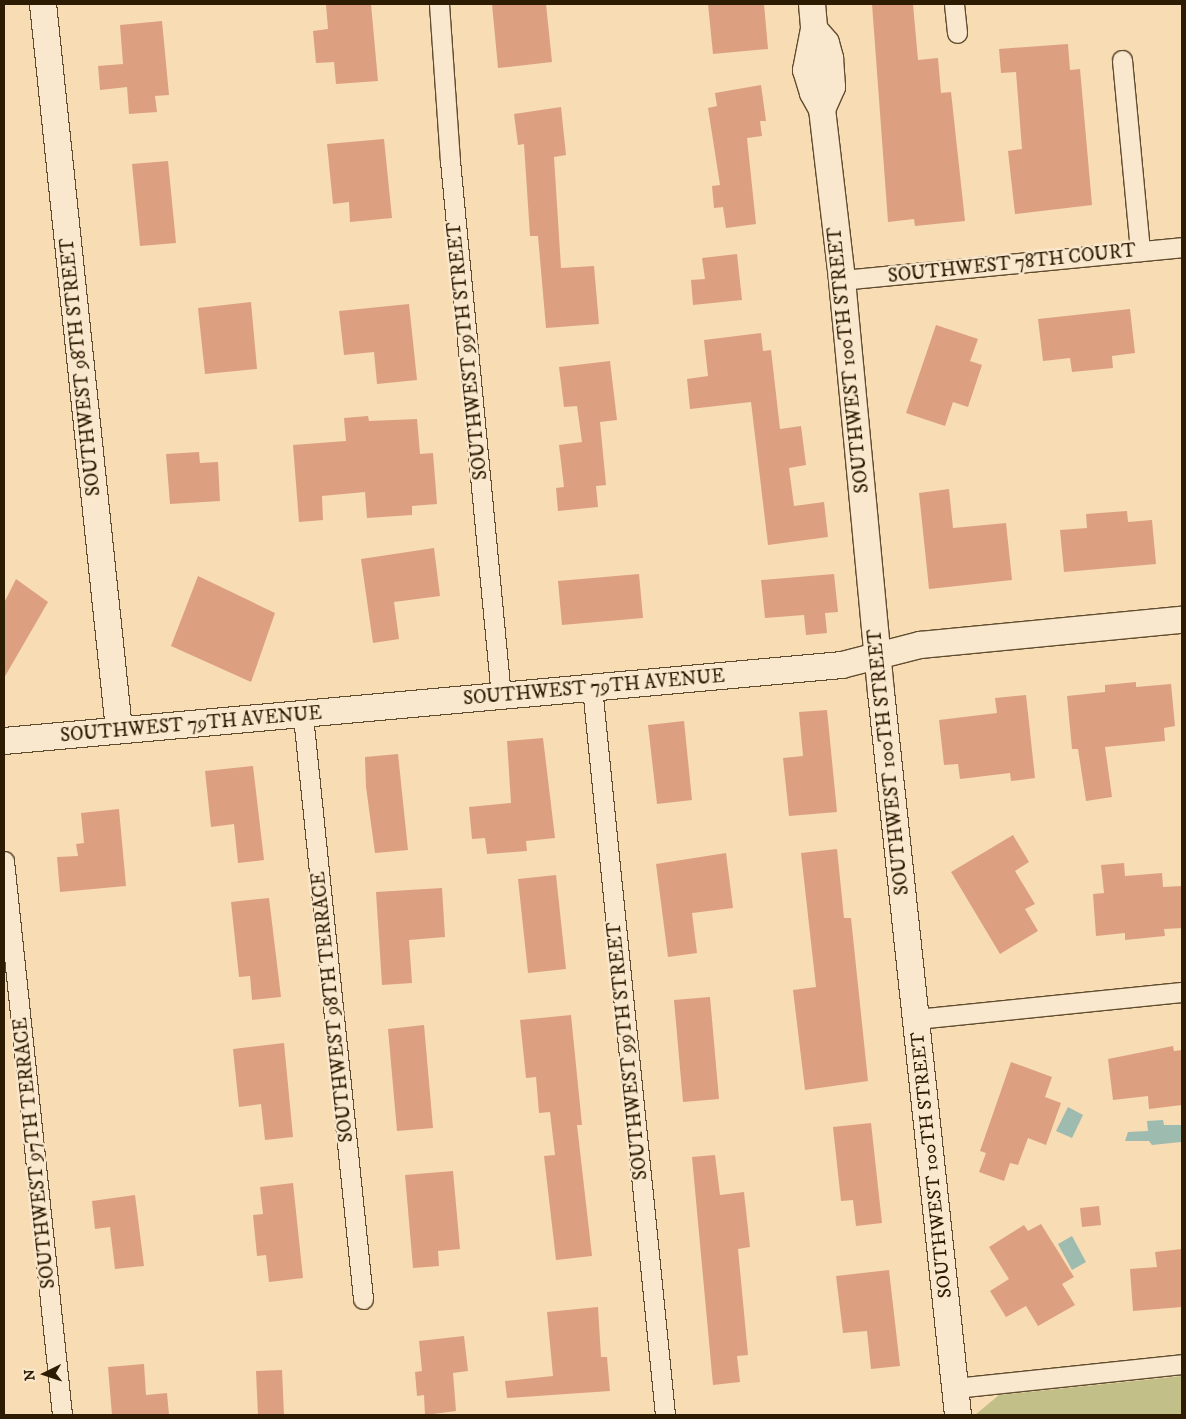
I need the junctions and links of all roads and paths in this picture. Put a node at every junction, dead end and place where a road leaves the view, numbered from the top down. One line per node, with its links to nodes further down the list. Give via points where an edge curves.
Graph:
1 (44, 4): 15 (street, SOUTHWEST 98TH STREET)
2 (439, 4): 13 (street, SOUTHWEST 99TH STREET, via 450,161)
3 (954, 4): 5 (street)
4 (813, 16): 9 (street, SOUTHWEST 100TH STREET, via 806,70 822,110)
5 (957, 33)
6 (1122, 60): 8 (street)
7 (1182, 247): 8 (street, SOUTHWEST 78TH COURT)
8 (1140, 251): 9 (street, SOUTHWEST 78TH COURT)
9 (842, 280): 11 (street, SOUTHWEST 100TH STREET)
10 (1182, 620): 11 (street, SOUTHWEST 79TH AVENUE, via 920,646)
11 (877, 656): 12 (street, SOUTHWEST 79TH AVENUE, via 842,666); 19 (street, SOUTHWEST 100TH STREET)
12 (592, 687): 13 (street, SOUTHWEST 79TH AVENUE); 24 (street, SOUTHWEST 99TH STREET)
13 (501, 697): 14 (street, SOUTHWEST 79TH AVENUE)
14 (303, 716): 15 (street, SOUTHWEST 79TH AVENUE); 20 (street, SOUTHWEST 98TH TERRACE)
15 (119, 730): 16 (street, SOUTHWEST 79TH AVENUE)
16 (4, 741)
17 (4, 861): 23 (street, SOUTHWEST 97TH TERRACE)
18 (1182, 992): 19 (street)
19 (916, 1019): 22 (street, SOUTHWEST 100TH STREET)
20 (363, 1299)
21 (1182, 1364): 22 (street)
22 (955, 1388): 25 (street, SOUTHWEST 100TH STREET)
23 (62, 1415)
24 (665, 1415)
25 (958, 1415)

